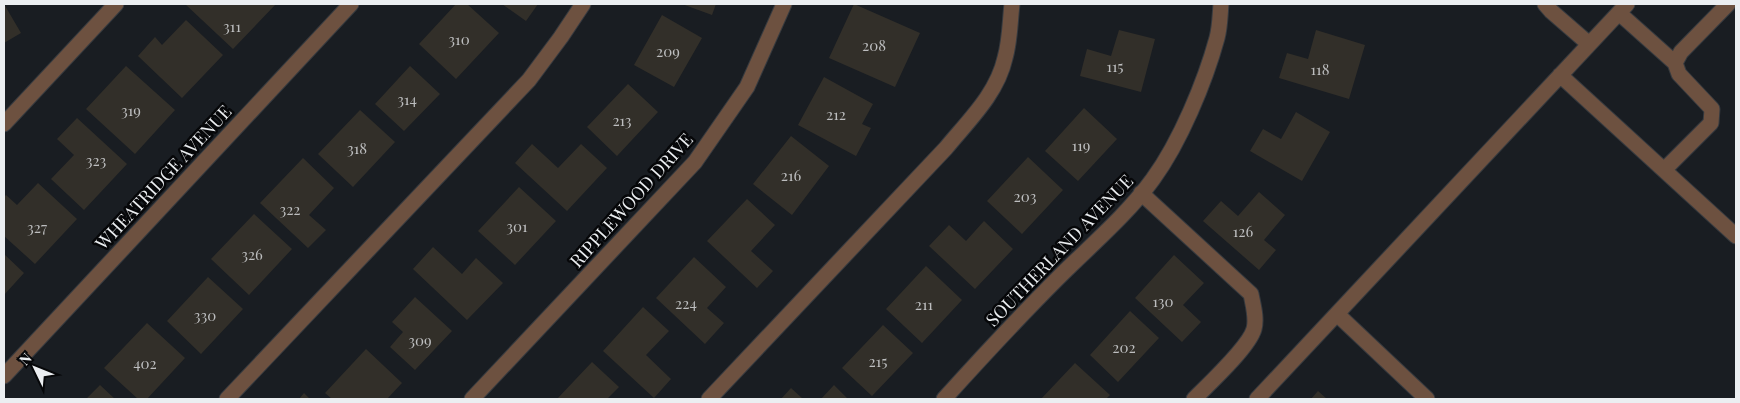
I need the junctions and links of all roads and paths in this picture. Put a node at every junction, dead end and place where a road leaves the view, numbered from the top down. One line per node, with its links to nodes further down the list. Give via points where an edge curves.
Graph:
1 (116, 4): 13 (street)
2 (350, 4): 18 (street, WHEATRIDGE AVENUE)
3 (583, 4): 19 (street, via 529,80)
4 (784, 4): 20 (street, RIPPLEWOOD DRIVE, via 747,87 695,162)
5 (1012, 4): 21 (street, via 1005,58 995,87 946,148)
6 (1221, 4): 15 (street, SOUTHERLAND AVENUE, via 1217,36 1194,102 1169,154)
7 (1544, 4): 10 (street)
8 (1728, 4): 11 (street, via 1681,52)
9 (1623, 8): 10 (street); 11 (street)
10 (1589, 44): 12 (street)
11 (1675, 63): 14 (street, via 1679,74 1712,109 1711,123)
12 (1560, 75): 14 (street); 17 (street)
13 (4, 124)
14 (1664, 170): 16 (street)
15 (1141, 193): 22 (street, SOUTHERLAND AVENUE); 23 (street, via 1251,294 1254,329 1248,343)
16 (1736, 236)
17 (1337, 314): 24 (street); 25 (street)
18 (4, 376)
19 (227, 399)
20 (472, 399)
21 (709, 399)
22 (944, 399)
23 (1194, 399)
24 (1257, 399)
25 (1427, 399)

